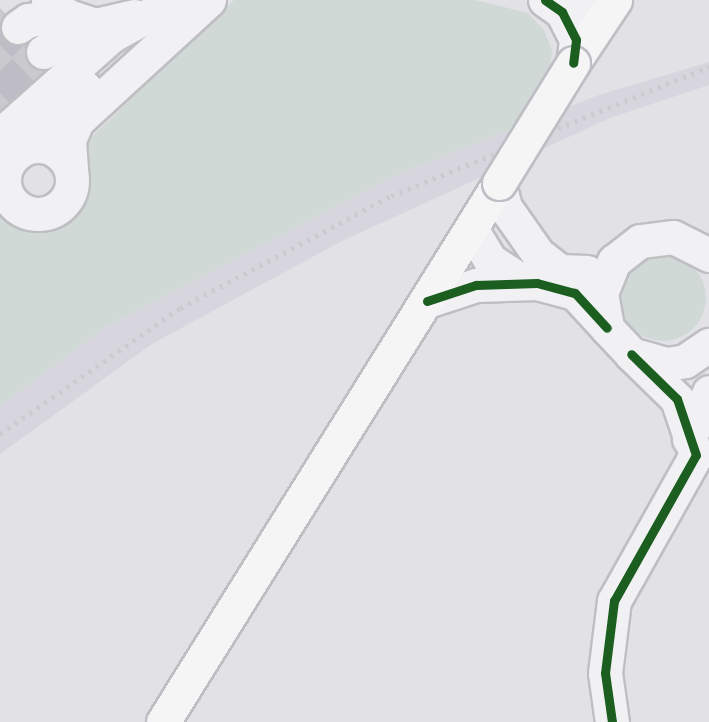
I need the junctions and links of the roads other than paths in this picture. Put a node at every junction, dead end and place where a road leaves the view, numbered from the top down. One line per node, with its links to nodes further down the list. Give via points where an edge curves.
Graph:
1 (177, 0): 8 (street); 10 (street)
2 (209, 0): 11 (street, via 77,121 69,140)
3 (545, 0): 9 (street, via 562,12 576,40)
4 (553, 0): 5 (street)
5 (602, 0)
6 (615, 0): 9 (main road)
7 (61, 8): 7 (street, via 25,34); 8 (street)
8 (144, 14): 10 (street, via 111,36)
9 (573, 63): 12 (main road, bridge)
10 (10, 142): 11 (street, via 45,146); 11 (street, via 4,182 9,199 24,211 36,214 63,203 73,181)
11 (71, 169)
12 (499, 183): 13 (main road); 18 (street, via 505,207)
13 (472, 230): 18 (street, via 490,260); 19 (main road)
14 (709, 231): 15 (street)
15 (656, 237): 16 (street, via 691,242); 17 (street)
16 (709, 255)
17 (614, 261): 18 (street, via 579,273); 20 (street, via 601,293)
18 (532, 268): 19 (street); 20 (street, via 575,293)
19 (427, 301): 25 (main road)
20 (607, 328): 22 (street)
21 (708, 351): 22 (street, via 667,364)
22 (631, 354): 24 (street, via 676,399)
23 (709, 392): 24 (street)
24 (688, 439): 26 (street, via 696,455 614,601 605,673)
25 (163, 722)
26 (612, 722)

